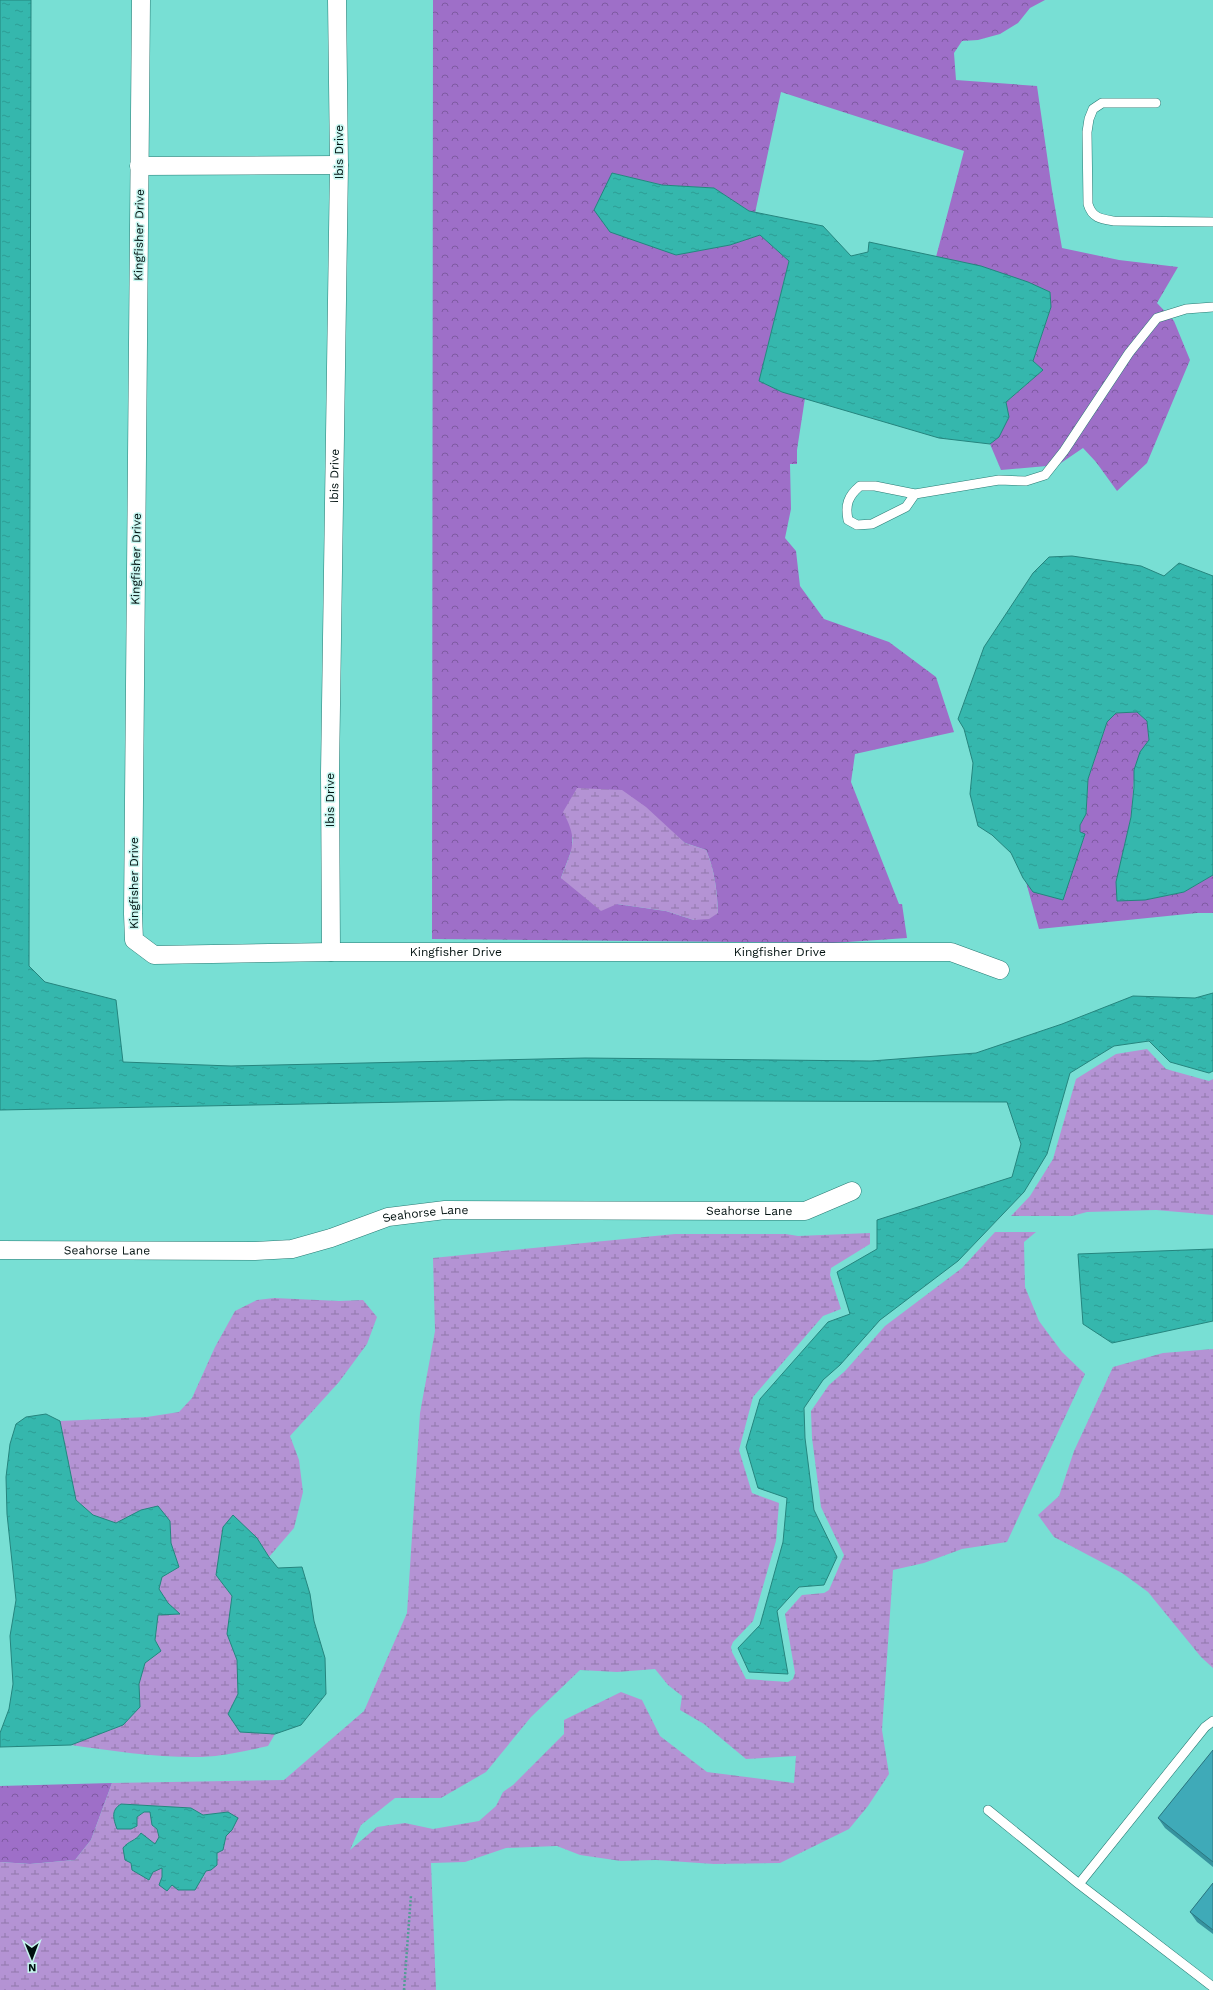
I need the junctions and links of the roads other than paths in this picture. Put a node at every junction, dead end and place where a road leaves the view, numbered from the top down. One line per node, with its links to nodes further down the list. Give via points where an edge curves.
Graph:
1 (141, 0): 4 (street, Kingfisher Drive)
2 (337, 0): 5 (street, Ibis Drive)
3 (1156, 103): 6 (lane, via 1102,103 1094,109 1087,132 1090,212 1099,219 1114,221)
4 (139, 166): 5 (street); 9 (street, Kingfisher Drive, via 134,940 154,955)
5 (340, 166): 9 (street, Ibis Drive, via 330,773)
6 (1213, 222)
7 (1213, 307): 8 (lane, via 1186,308 1156,318 1045,475 1026,481 999,480)
8 (915, 494): 8 (lane, via 906,507 872,524 857,525 848,520 846,509 850,495 860,486 875,486)
9 (331, 952): 10 (street, Kingfisher Drive, via 951,952)
10 (1000, 970)
11 (852, 1191): 12 (street, Seahorse Lane, via 805,1211 445,1210 388,1217 330,1238 292,1248 255,1251)
12 (0, 1250)
13 (1213, 1721): 15 (lane, via 1205,1727)
14 (988, 1810): 15 (lane)
15 (1079, 1884): 16 (lane)
16 (1213, 1986)

